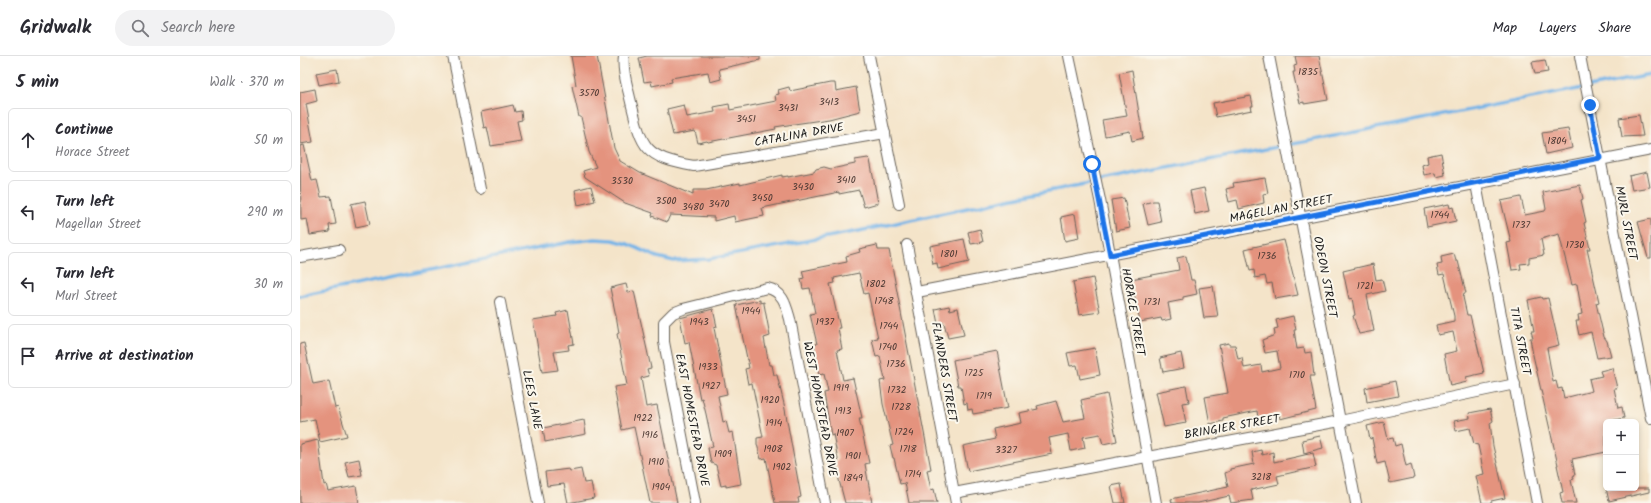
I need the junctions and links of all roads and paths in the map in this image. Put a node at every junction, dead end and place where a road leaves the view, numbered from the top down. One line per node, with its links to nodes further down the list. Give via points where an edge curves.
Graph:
1 (453, 56): 11 (street)
2 (624, 56): 7 (street, CATALINA DRIVE, via 625,74 638,133 643,144 660,158 673,163 694,166 719,163)
3 (870, 56): 7 (street)
4 (1069, 56): 16 (street, HORACE STREET)
5 (1269, 56): 13 (street, ODEON STREET)
6 (1580, 56): 9 (street, MURL STREET)
7 (885, 132): 12 (street)
8 (1651, 150): 9 (street, MAGELLAN STREET)
9 (1600, 158): 10 (street, MAGELLAN STREET); 22 (street, MURL STREET)
10 (1476, 184): 13 (street, MAGELLAN STREET); 21 (street, TITA STREET)
11 (480, 190)
12 (899, 204)
13 (1301, 219): 16 (street, MAGELLAN STREET); 23 (street, ODEON STREET)
14 (907, 245): 18 (street, FLANDERS STREET)
15 (339, 250): 17 (street)
16 (1110, 255): 18 (street, MAGELLAN STREET); 24 (street, HORACE STREET)
17 (300, 257)
18 (916, 292): 25 (street, FLANDERS STREET)
19 (500, 302): 26 (street, LEES LANE)
20 (664, 342): 27 (street, EAST HOMESTEAD DRIVE); 28 (street, WEST HOMESTEAD DRIVE, via 664,322 673,313 767,288 778,292 790,319)
21 (1515, 384): 23 (street, BRINGIER STREET); 31 (street, TITA STREET)
22 (1651, 418)
23 (1340, 421): 24 (street, BRINGIER STREET); 30 (street, ODEON STREET)
24 (1146, 456): 25 (street, BRINGIER STREET); 29 (street, HORACE STREET)
25 (955, 498)
26 (538, 503)
27 (695, 503)
28 (825, 503)
29 (1156, 503)
30 (1356, 503)
31 (1537, 503)

